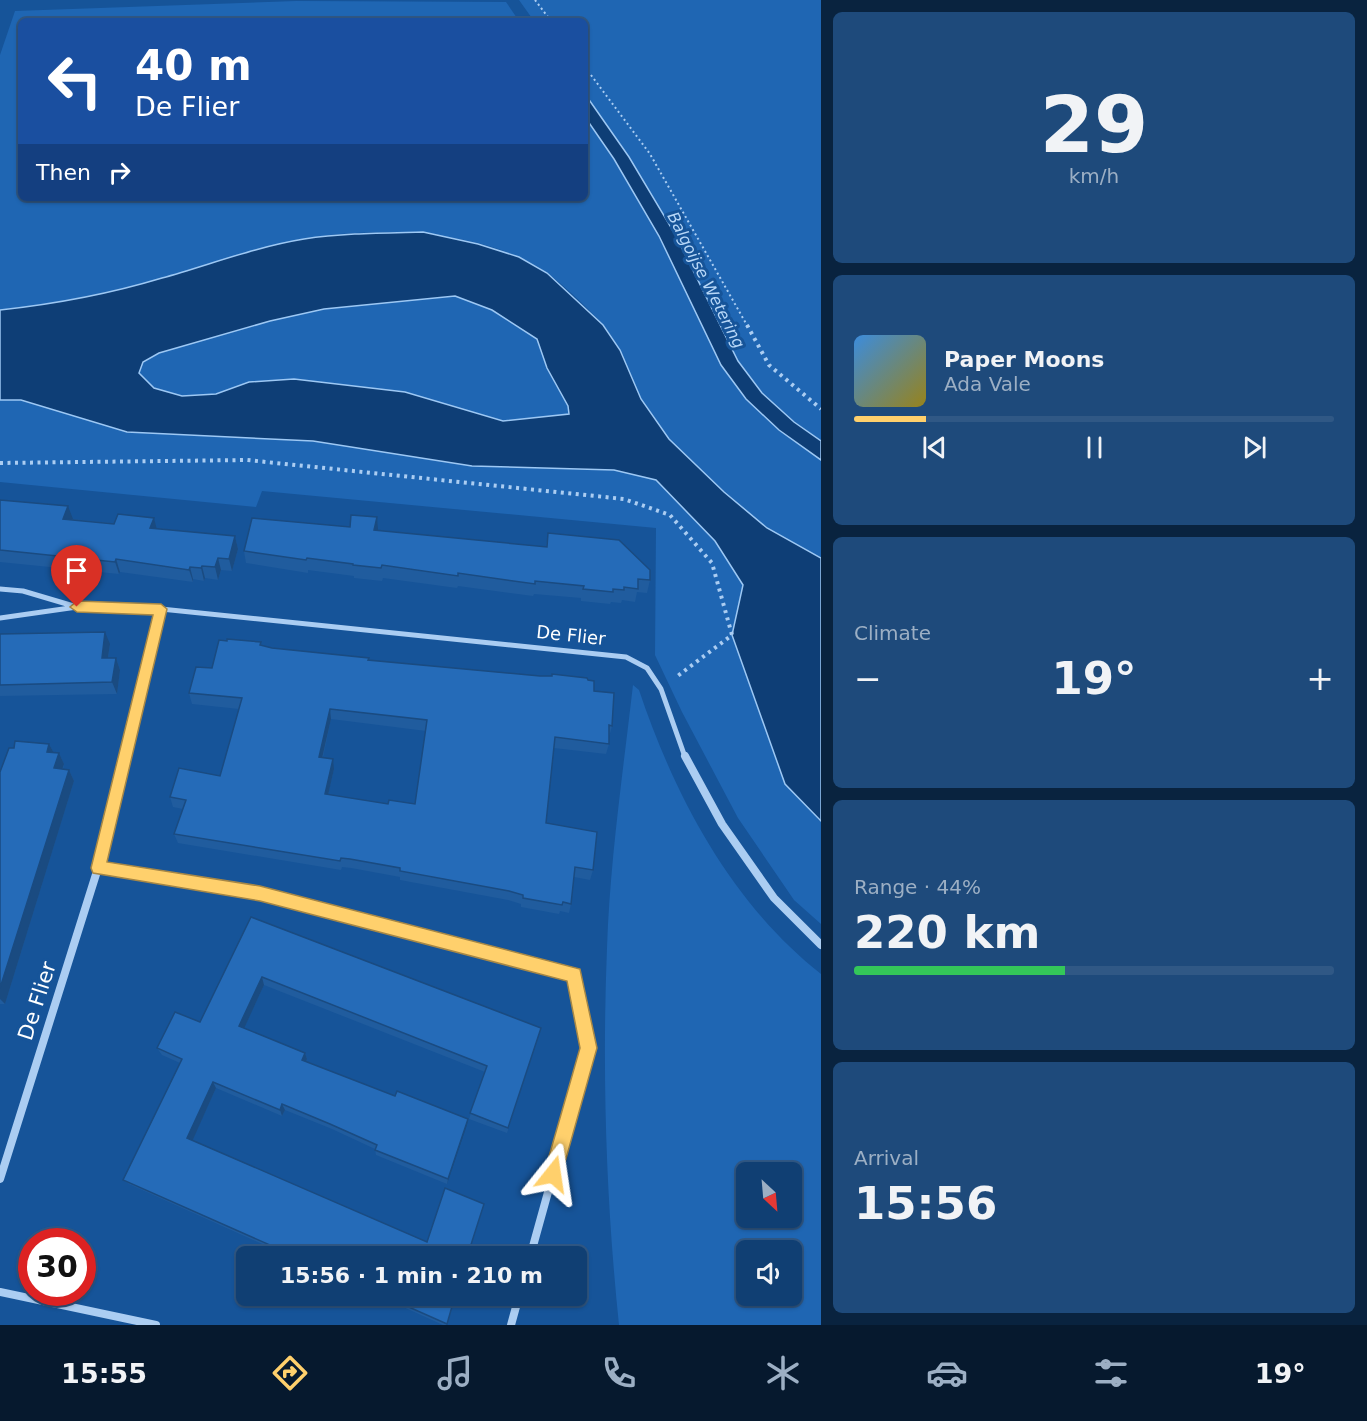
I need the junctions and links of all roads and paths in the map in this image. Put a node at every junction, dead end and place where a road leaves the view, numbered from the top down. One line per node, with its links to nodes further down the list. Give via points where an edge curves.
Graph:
1 (535, 0): 2 (path)
2 (549, 18)
3 (588, 71): 4 (path, via 650,154 769,365)
4 (821, 409)
5 (0, 463): 10 (path, via 247,460 624,499 670,515 712,563 732,635)
6 (0, 589): 7 (street, De Flier, via 23,591)
7 (77, 607): 8 (street, De Flier); 9 (street, De Flier)
8 (161, 609): 10 (street, De Flier, via 626,657 648,668); 11 (street, De Flier)
9 (0, 618)
10 (661, 689): 12 (street, De Flier, via 686,759 722,824 774,898)
11 (98, 868): 13 (street, De Flier); 14 (street, via 260,894 574,974 588,1048)
12 (821, 945)
13 (0, 1179)
14 (533, 1246)
15 (0, 1293): 17 (street)
16 (516, 1306): 18 (street)
17 (156, 1325)
18 (511, 1325)

